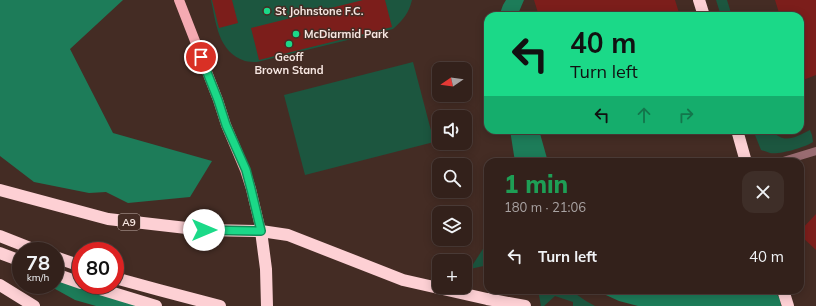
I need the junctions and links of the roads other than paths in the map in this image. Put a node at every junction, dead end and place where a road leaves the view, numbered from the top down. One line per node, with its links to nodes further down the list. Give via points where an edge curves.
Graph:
1 (179, 0): 9 (main road, via 226,125 246,170)
2 (699, 0): 3 (highway)
3 (703, 12)
4 (738, 134): 6 (highway)
5 (816, 151): 7 (street)
6 (745, 158)
7 (793, 158)
8 (0, 190): 9 (highway, A9, via 108,219 204,230)
9 (261, 231): 21 (highway); 22 (highway, A9, via 288,235 403,280)
10 (0, 236): 11 (highway)
11 (15, 242)
12 (0, 253): 13 (highway)
13 (12, 258)
14 (124, 280): 20 (highway)
15 (0, 285): 18 (highway)
16 (117, 294): 19 (highway)
17 (785, 294): 23 (highway)
18 (34, 306)
19 (156, 306)
20 (220, 306)
21 (267, 306)
22 (525, 306)
23 (788, 306)

